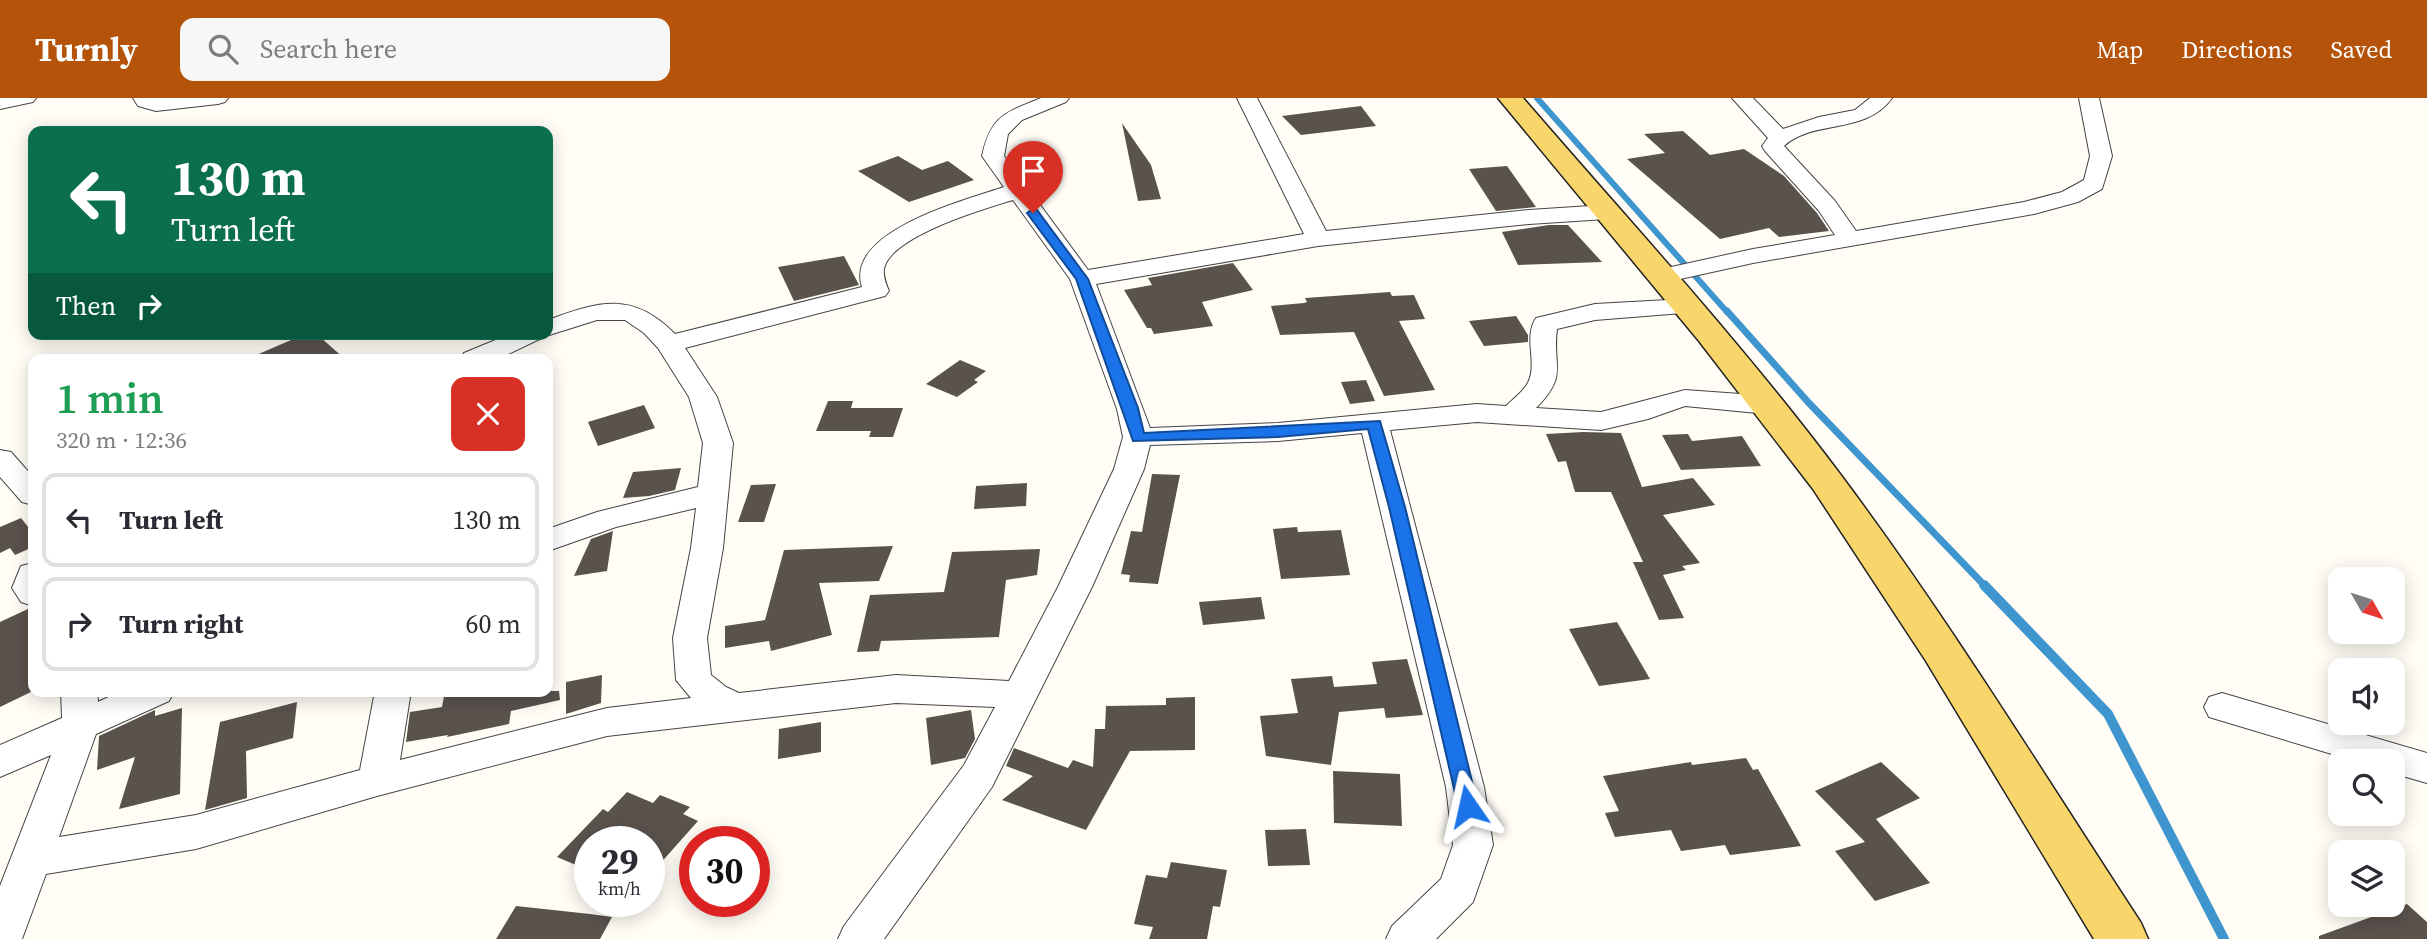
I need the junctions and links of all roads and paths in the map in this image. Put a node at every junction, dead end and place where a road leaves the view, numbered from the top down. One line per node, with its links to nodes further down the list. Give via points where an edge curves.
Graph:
1 (26, 98): 10 (street)
2 (143, 98): 3 (street, via 156,105)
3 (218, 98)
4 (1059, 98): 12 (street, via 1016,116 998,132 993,156)
5 (1247, 98): 14 (street)
6 (1510, 98): 13 (main road)
7 (1742, 98): 11 (street)
8 (1882, 98): 11 (street, via 1861,115 1826,121)
9 (2089, 98): 15 (street, via 2101,156 2094,184 2070,197 2026,209)
10 (0, 103)
11 (1779, 138): 15 (street, via 1773,146 1828,206)
12 (1016, 191): 17 (street); 21 (street, via 908,232 873,262 876,291)
13 (1606, 212): 14 (street); 16 (main road)
14 (1318, 239): 17 (street)
15 (1850, 239): 16 (street)
16 (1662, 276): 18 (main road)
17 (1082, 279): 26 (street)
18 (1686, 307): 23 (main road); 24 (street, via 1587,314 1545,324 1541,337 1546,371 1541,386)
19 (553, 327): 21 (street, via 593,313 632,313)
20 (520, 340): 22 (street)
21 (669, 344): 29 (street, via 703,397 718,443)
22 (486, 354)
23 (1768, 404): 24 (street, via 1685,398 1601,421); 44 (main road, via 1900,585)
24 (1514, 414): 25 (street, via 1477,413)
25 (1374, 424): 26 (street); 43 (street, via 1465,787 1473,845 1458,889)
26 (1138, 438): 31 (street, via 1129,470 1075,587)
27 (0, 459): 28 (street)
28 (28, 490)
29 (712, 494): 30 (street, via 608,519); 36 (street, via 690,638 694,680 713,697)
30 (553, 538)
31 (1019, 695): 36 (street, via 896,689); 42 (street, via 978,776)
32 (129, 697): 35 (street)
33 (392, 697): 39 (street)
34 (2222, 707): 38 (street)
35 (80, 708): 37 (street); 40 (street)
36 (739, 709): 39 (street, via 607,722)
37 (0, 762)
38 (2427, 768)
39 (377, 781): 40 (street, via 196,832)
40 (31, 859): 41 (street)
41 (1, 939)
42 (859, 939)
43 (1407, 939)
44 (2122, 939)

